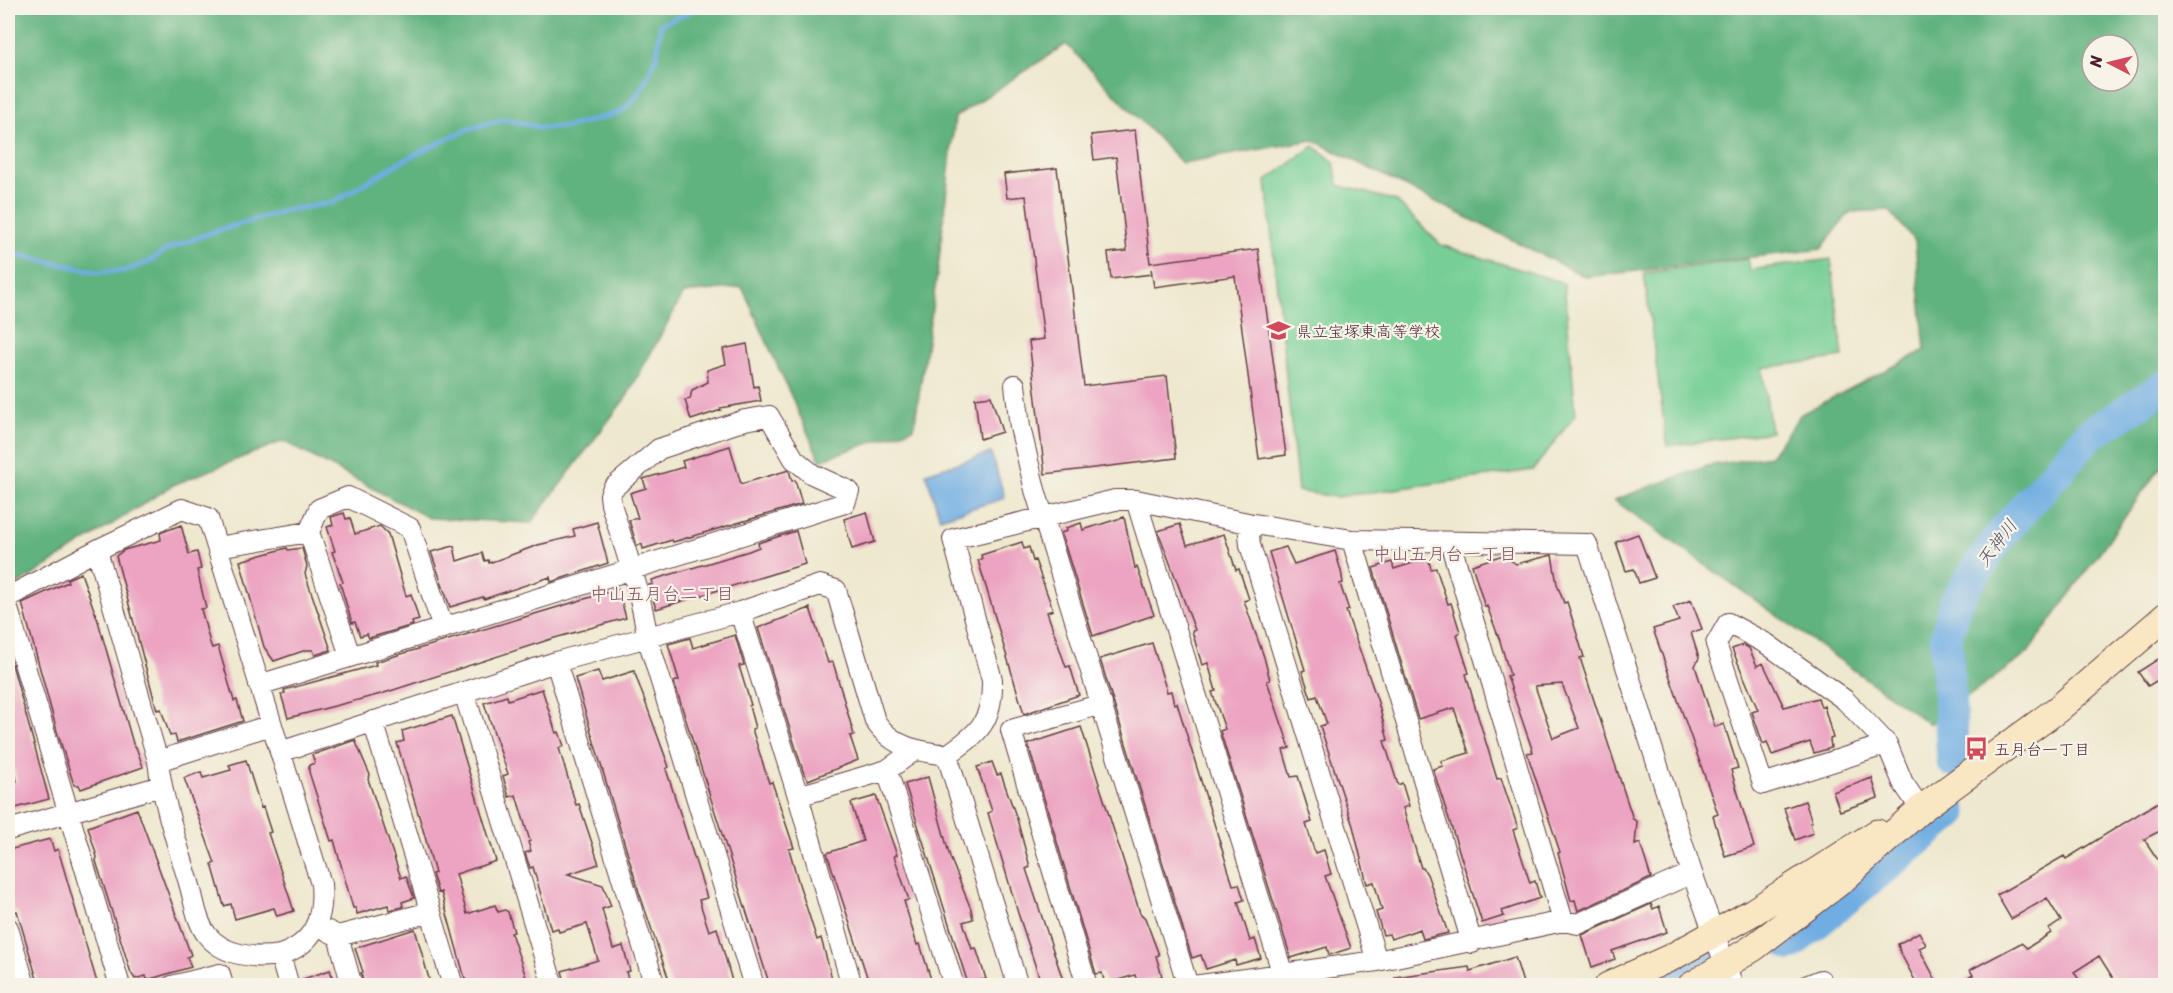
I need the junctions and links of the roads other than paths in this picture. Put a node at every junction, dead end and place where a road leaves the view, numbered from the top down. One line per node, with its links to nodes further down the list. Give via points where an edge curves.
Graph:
1 (1015, 385): 3 (street, via 1020,427)
2 (1136, 500): 3 (street, via 1114,500); 4 (street); 46 (street)
3 (1043, 516): 21 (street); 27 (street, via 953,539 992,680 993,704 980,727)
4 (1248, 523): 6 (street); 45 (street, via 1250,545)
5 (309, 532): 8 (street); 15 (street, via 319,509 348,497 410,528); 17 (street)
6 (1352, 540): 7 (street); 42 (street)
7 (1450, 542): 35 (street, via 1587,544); 37 (street)
8 (217, 548): 9 (street, via 208,518 182,509); 19 (street)
9 (97, 550): 11 (street); 28 (street)
10 (630, 569): 10 (street, via 845,503 849,491 812,474 794,459 769,416 677,441 659,449 613,488 610,495); 15 (street); 16 (street)
11 (8, 597)
12 (8, 609): 33 (street)
13 (740, 612): 16 (street); 25 (street, via 820,585 836,590 875,721 895,744); 31 (street)
14 (2166, 615): 32 (street, via 2058,709)
15 (443, 628): 17 (street)
16 (647, 636): 18 (street); 57 (street)
17 (350, 656): 19 (street)
18 (556, 662): 20 (street); 56 (street)
19 (258, 685): 23 (street)
20 (464, 692): 22 (street); 55 (street)
21 (1102, 704): 61 (street, via 1011,729); 62 (street)
22 (373, 721): 26 (street); 36 (street)
23 (271, 725): 26 (street); 28 (street)
24 (1887, 744): 24 (street, via 1763,784 1716,644 1728,623 1767,644 1845,700); 32 (street, via 1903,783)
25 (914, 751): 27 (street); 29 (street)
26 (280, 752): 38 (street, via 321,884 323,903)
27 (947, 755): 60 (street)
28 (158, 761): 30 (street)
29 (887, 770): 31 (street); 59 (street)
30 (161, 786): 33 (street); 43 (street, via 201,926 218,946)
31 (798, 796): 58 (street)
32 (1921, 809): 40 (street, via 1853,846 1753,912); 47 (street)
33 (68, 811): 34 (street); 50 (street)
34 (8, 830)
35 (1692, 873): 37 (street, via 1578,924); 40 (street)
36 (431, 912): 41 (street); 54 (street)
37 (1563, 921): 42 (street)
38 (318, 925): 41 (street); 44 (street, via 294,951)
39 (8, 928): 49 (street)
40 (1713, 933): 47 (street); 64 (street)
41 (338, 936): 53 (street)
42 (1472, 943): 45 (street)
43 (231, 952): 44 (street, via 264,958); 48 (street)
44 (280, 955): 52 (street)
45 (1377, 962): 46 (street)
46 (1283, 975): 63 (street)
47 (1729, 975): 65 (street)
48 (221, 980): 51 (street)
49 (25, 986)
50 (120, 986)
51 (172, 986)
52 (289, 986)
53 (352, 986)
54 (453, 986)
55 (553, 986)
56 (655, 986)
57 (754, 986)
58 (852, 986)
59 (954, 986)
60 (1018, 986)
61 (1086, 986)
62 (1188, 986)
63 (1193, 986)
64 (1608, 986)
65 (1690, 986)
66 (1806, 986): 67 (street, via 1821,980)
67 (1823, 986)

